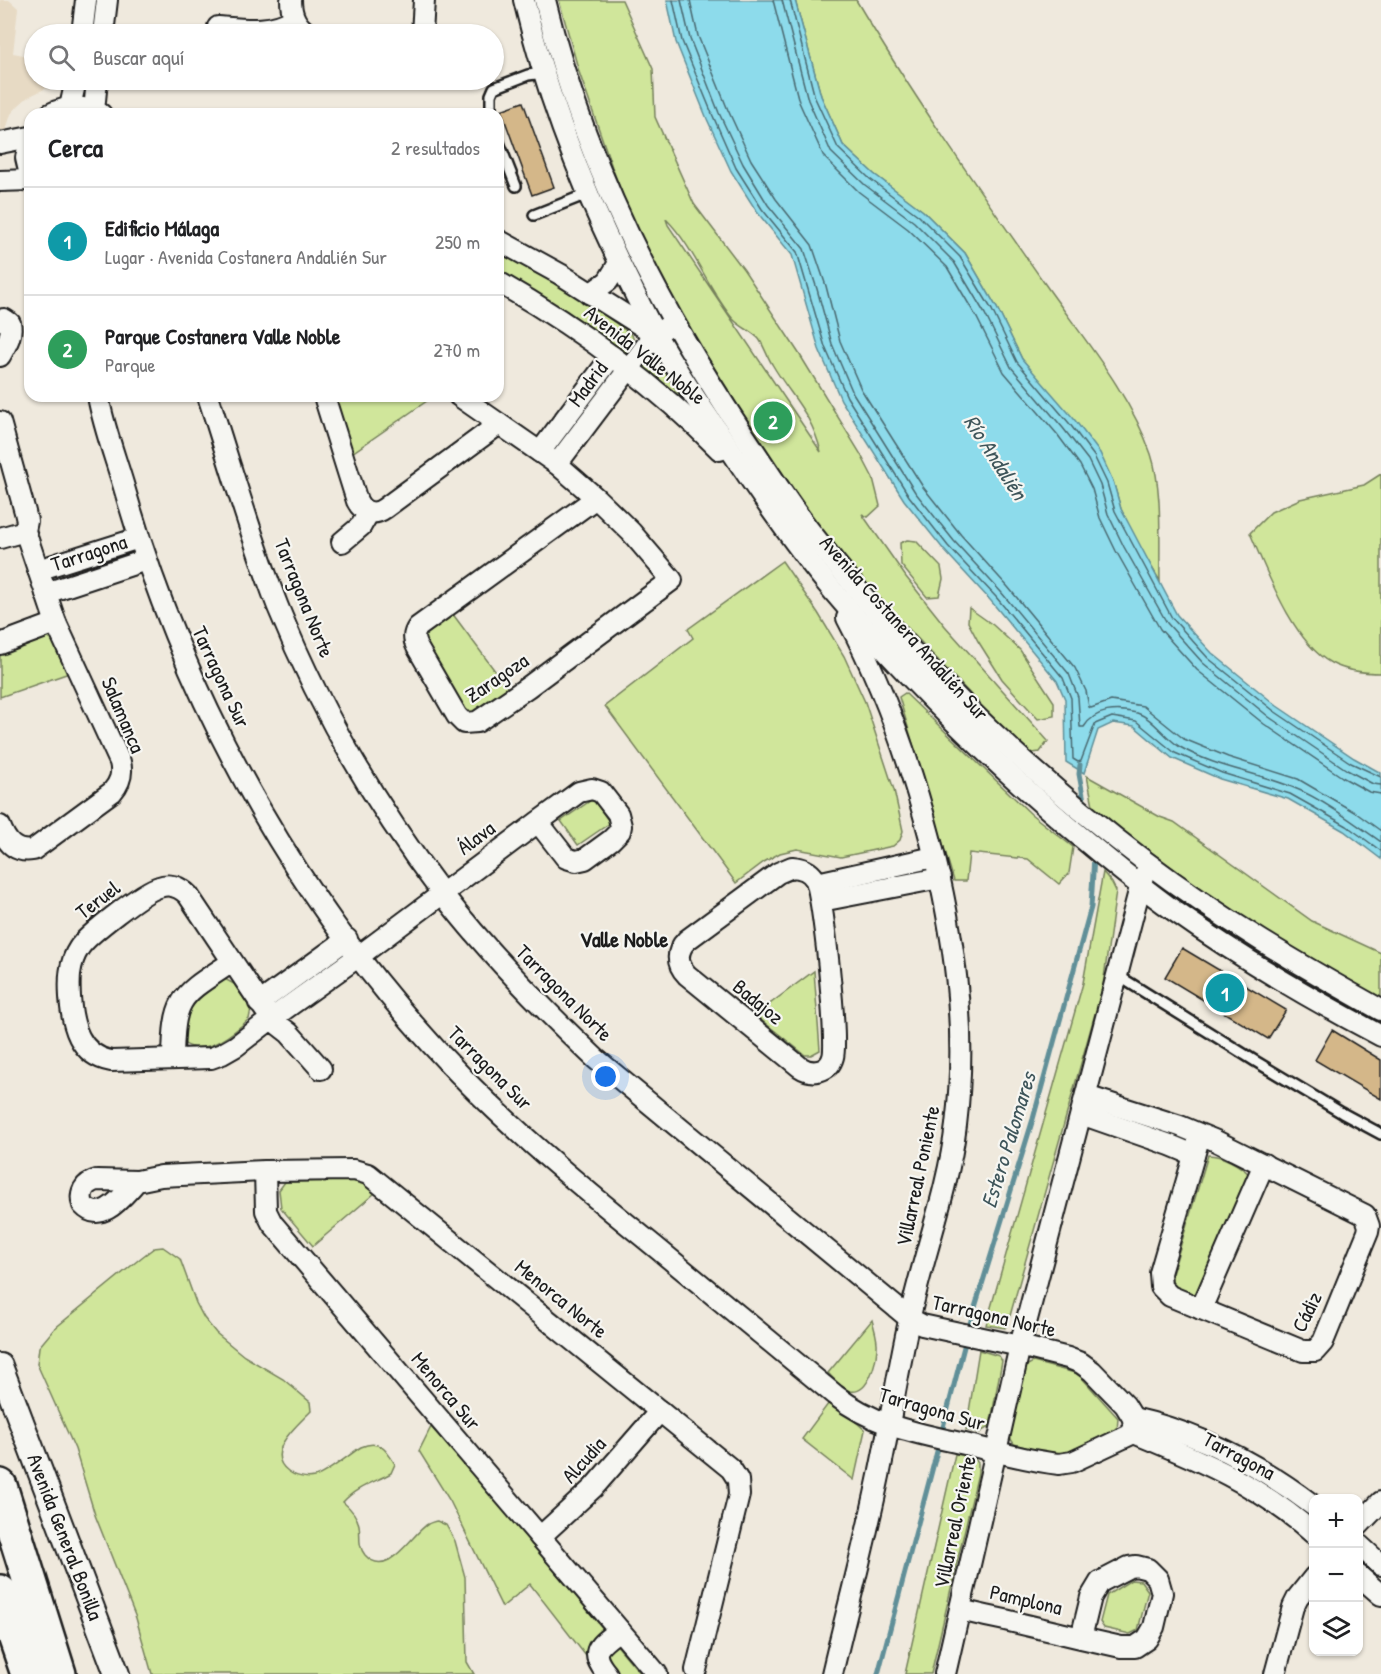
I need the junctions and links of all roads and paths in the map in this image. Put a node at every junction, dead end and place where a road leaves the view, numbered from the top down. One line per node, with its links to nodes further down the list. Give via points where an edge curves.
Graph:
1 (86, 0): 7 (street)
2 (107, 0): 8 (street)
3 (424, 0): 11 (street)
4 (524, 0): 13 (street, Avenida Costanera Andalién Sur)
5 (545, 0): 12 (street, Avenida Costanera Andalién Sur)
6 (292, 9): 9 (street); 10 (street)
7 (83, 24)
8 (104, 24)
9 (279, 24)
10 (297, 24)
11 (423, 24)
12 (564, 68): 13 (street); 36 (street, Avenida Costanera Andalién Sur, via 610,195)
13 (544, 73): 14 (lane); 29 (street, Avenida Costanera Andalién Sur)
14 (504, 84)
15 (74, 90): 18 (street)
16 (97, 90): 21 (street)
17 (493, 90): 22 (lane)
18 (70, 107): 19 (street); 20 (street)
19 (67, 108)
20 (86, 108)
21 (97, 108)
22 (491, 108)
23 (24, 138): 24 (street)
24 (0, 143)
25 (504, 155): 28 (lane)
26 (24, 180): 27 (street)
27 (0, 181)
28 (516, 186)
29 (587, 194): 30 (lane); 32 (street, Avenida Costanera Andalién Sur)
30 (534, 215)
31 (504, 244): 34 (street, Avenida Valle Noble)
32 (619, 263): 34 (street, Avenida Valle Noble, via 608,281); 37 (street, Avenida Costanera Andalién Sur)
33 (504, 286): 39 (street, Avenida Valle Noble)
34 (590, 294): 37 (street, Avenida Valle Noble)
35 (0, 320): 38 (street, via 10,323 11,330)
36 (674, 323): 37 (street, Madrid); 65 (street, Avenida Costanera Andalién Sur, via 762,462 812,534 858,590 1016,753)
37 (655, 334): 40 (street, Madrid); 49 (street, Avenida Costanera Andalién Sur)
38 (0, 356)
39 (612, 356): 40 (street, Avenida Valle Noble); 47 (street, Madrid)
40 (629, 369): 48 (street, Madrid); 49 (street, Avenida Valle Noble)
41 (100, 402): 54 (street, Tarragona Sur)
42 (210, 402): 69 (street, Tarragona Norte, via 256,547 300,656 358,766)
43 (326, 402): 51 (street, via 357,501)
44 (468, 402): 46 (street)
45 (0, 422): 52 (street, Salamanca, via 25,512)
46 (499, 424): 47 (street); 51 (street, via 380,512)
47 (540, 452): 48 (street)
48 (557, 464): 50 (street, Zaragoza)
49 (751, 480): 58 (street, Avenida Costanera Andalién Sur)
50 (596, 498): 50 (street, Zaragoza, via 632,532 672,580 482,719 468,724 460,721 417,647 414,640 418,627)
51 (369, 512): 55 (street, via 361,526)
52 (25, 531): 53 (street); 57 (street, Salamanca)
53 (0, 538)
54 (139, 538): 56 (street, Tarragona Sur); 57 (street, Tarragona)
55 (342, 542)
56 (146, 560): 59 (street, Tarragona); 70 (street, Tarragona Sur, via 188,665 249,788 295,865)
57 (38, 570): 59 (street, Salamanca)
58 (834, 592): 64 (street, Villarreal Poniente, via 890,711); 67 (street, Avenida Costanera Andalién Sur, via 948,716 1070,829)
59 (46, 593): 60 (street, Salamanca)
60 (56, 623): 61 (street); 63 (street, Salamanca, via 120,762 120,779 112,792 33,850 14,847)
61 (0, 644)
62 (538, 822): 69 (street, Álava)
63 (0, 826)
64 (934, 857): 66 (street, Villarreal Poniente); 68 (street)
65 (1147, 863): 67 (street, Villarreal Oriente); 75 (street, Avenida Costanera Andalién Sur, via 1242,929)
66 (940, 878): 68 (street); 88 (street, Villarreal Poniente, via 957,978 960,1092 950,1165)
67 (1141, 886): 73 (street, Villarreal Oriente); 77 (street, Avenida Costanera Andalién Sur, via 1250,962)
68 (819, 892): 68 (street, Badajoz, via 805,869 784,869 687,940 679,951 679,964 687,975 810,1072 826,1067 834,1050 831,984)
69 (443, 893): 71 (street, Álava); 88 (street, Tarragona Norte, via 506,969 596,1059)
70 (347, 939): 71 (street, Tarragona Sur); 74 (street)
71 (359, 956): 76 (street, Teruel); 92 (street, Tarragona Sur, via 439,1052 546,1155 842,1400)
72 (232, 962): 74 (street, Teruel); 78 (street, via 195,986 182,1000 174,1023); 78 (street, Teruel, via 188,895 173,885 151,891 95,931 78,950 69,974 70,994 73,1025 84,1046 111,1061)
73 (1117, 975): 80 (street, Villarreal Oriente); 81 (lane)
74 (260, 1003): 76 (street, Teruel)
75 (1381, 1010)
76 (271, 1019): 78 (street, Teruel, via 222,1054); 79 (street, Teruel)
77 (1381, 1036)
78 (173, 1059)
79 (321, 1069)
80 (1083, 1105): 82 (street, Cádiz, via 1180,1126); 83 (street); 89 (street, Villarreal Oriente)
81 (1381, 1134)
82 (1200, 1135): 83 (street, Cádiz); 84 (street, Cádiz)
83 (1194, 1155): 87 (street, Cádiz, via 1159,1278 1165,1293)
84 (1264, 1164): 87 (street); 87 (street, Cádiz, via 1368,1220 1368,1232 1323,1342 1315,1351 1303,1351)
85 (265, 1172): 86 (street, Menorca Norte, via 161,1176); 91 (street, Menorca Norte, via 354,1170 368,1174); 100 (street, Menorca Sur, via 266,1211 272,1223)
86 (137, 1181)
87 (1201, 1309)
88 (909, 1318): 89 (street, Tarragona Norte, via 922,1325); 92 (street, Villarreal Poniente)
89 (1020, 1346): 93 (street, Tarragona Norte, via 1081,1363 1125,1405); 94 (street, Villarreal Oriente)
90 (0, 1366): 114 (street, Avenida General Bonilla)
91 (660, 1411): 100 (street, Alcudia, via 593,1488); 111 (street, Menorca Norte, via 731,1469 740,1485)
92 (888, 1425): 94 (street, Tarragona Sur); 117 (street, Villarreal Poniente)
93 (1134, 1426): 94 (street, Tarragona Sur, via 1065,1464); 97 (street, Tarragona, via 1176,1429 1222,1448); 99 (street, Tarragona, via 1231,1475)
94 (995, 1451): 107 (street, Villarreal Oriente)
95 (0, 1486): 113 (highway)
96 (1381, 1502): 98 (street)
97 (1309, 1503)
98 (1363, 1522)
99 (1309, 1530)
100 (540, 1537): 108 (street, Menorca Sur)
101 (1363, 1548): 102 (street)
102 (1381, 1565)
103 (1363, 1579): 106 (street)
104 (1309, 1583): 110 (street, via 1293,1607)
105 (0, 1592): 112 (highway)
106 (1381, 1595)
107 (960, 1610): 109 (street, Pamplona); 118 (street, Villarreal Oriente)
108 (619, 1630): 115 (street, via 602,1644 596,1655); 116 (street, Menorca Sur)
109 (1081, 1638): 109 (street, Pamplona, via 1128,1648 1142,1644 1154,1627 1162,1593 1158,1579 1148,1569 1136,1566 1100,1582 1090,1597)
110 (1280, 1672)
111 (693, 1673)
112 (28, 1674)
113 (59, 1674)
114 (117, 1674)
115 (607, 1674)
116 (657, 1674)
117 (832, 1674)
118 (945, 1674)

